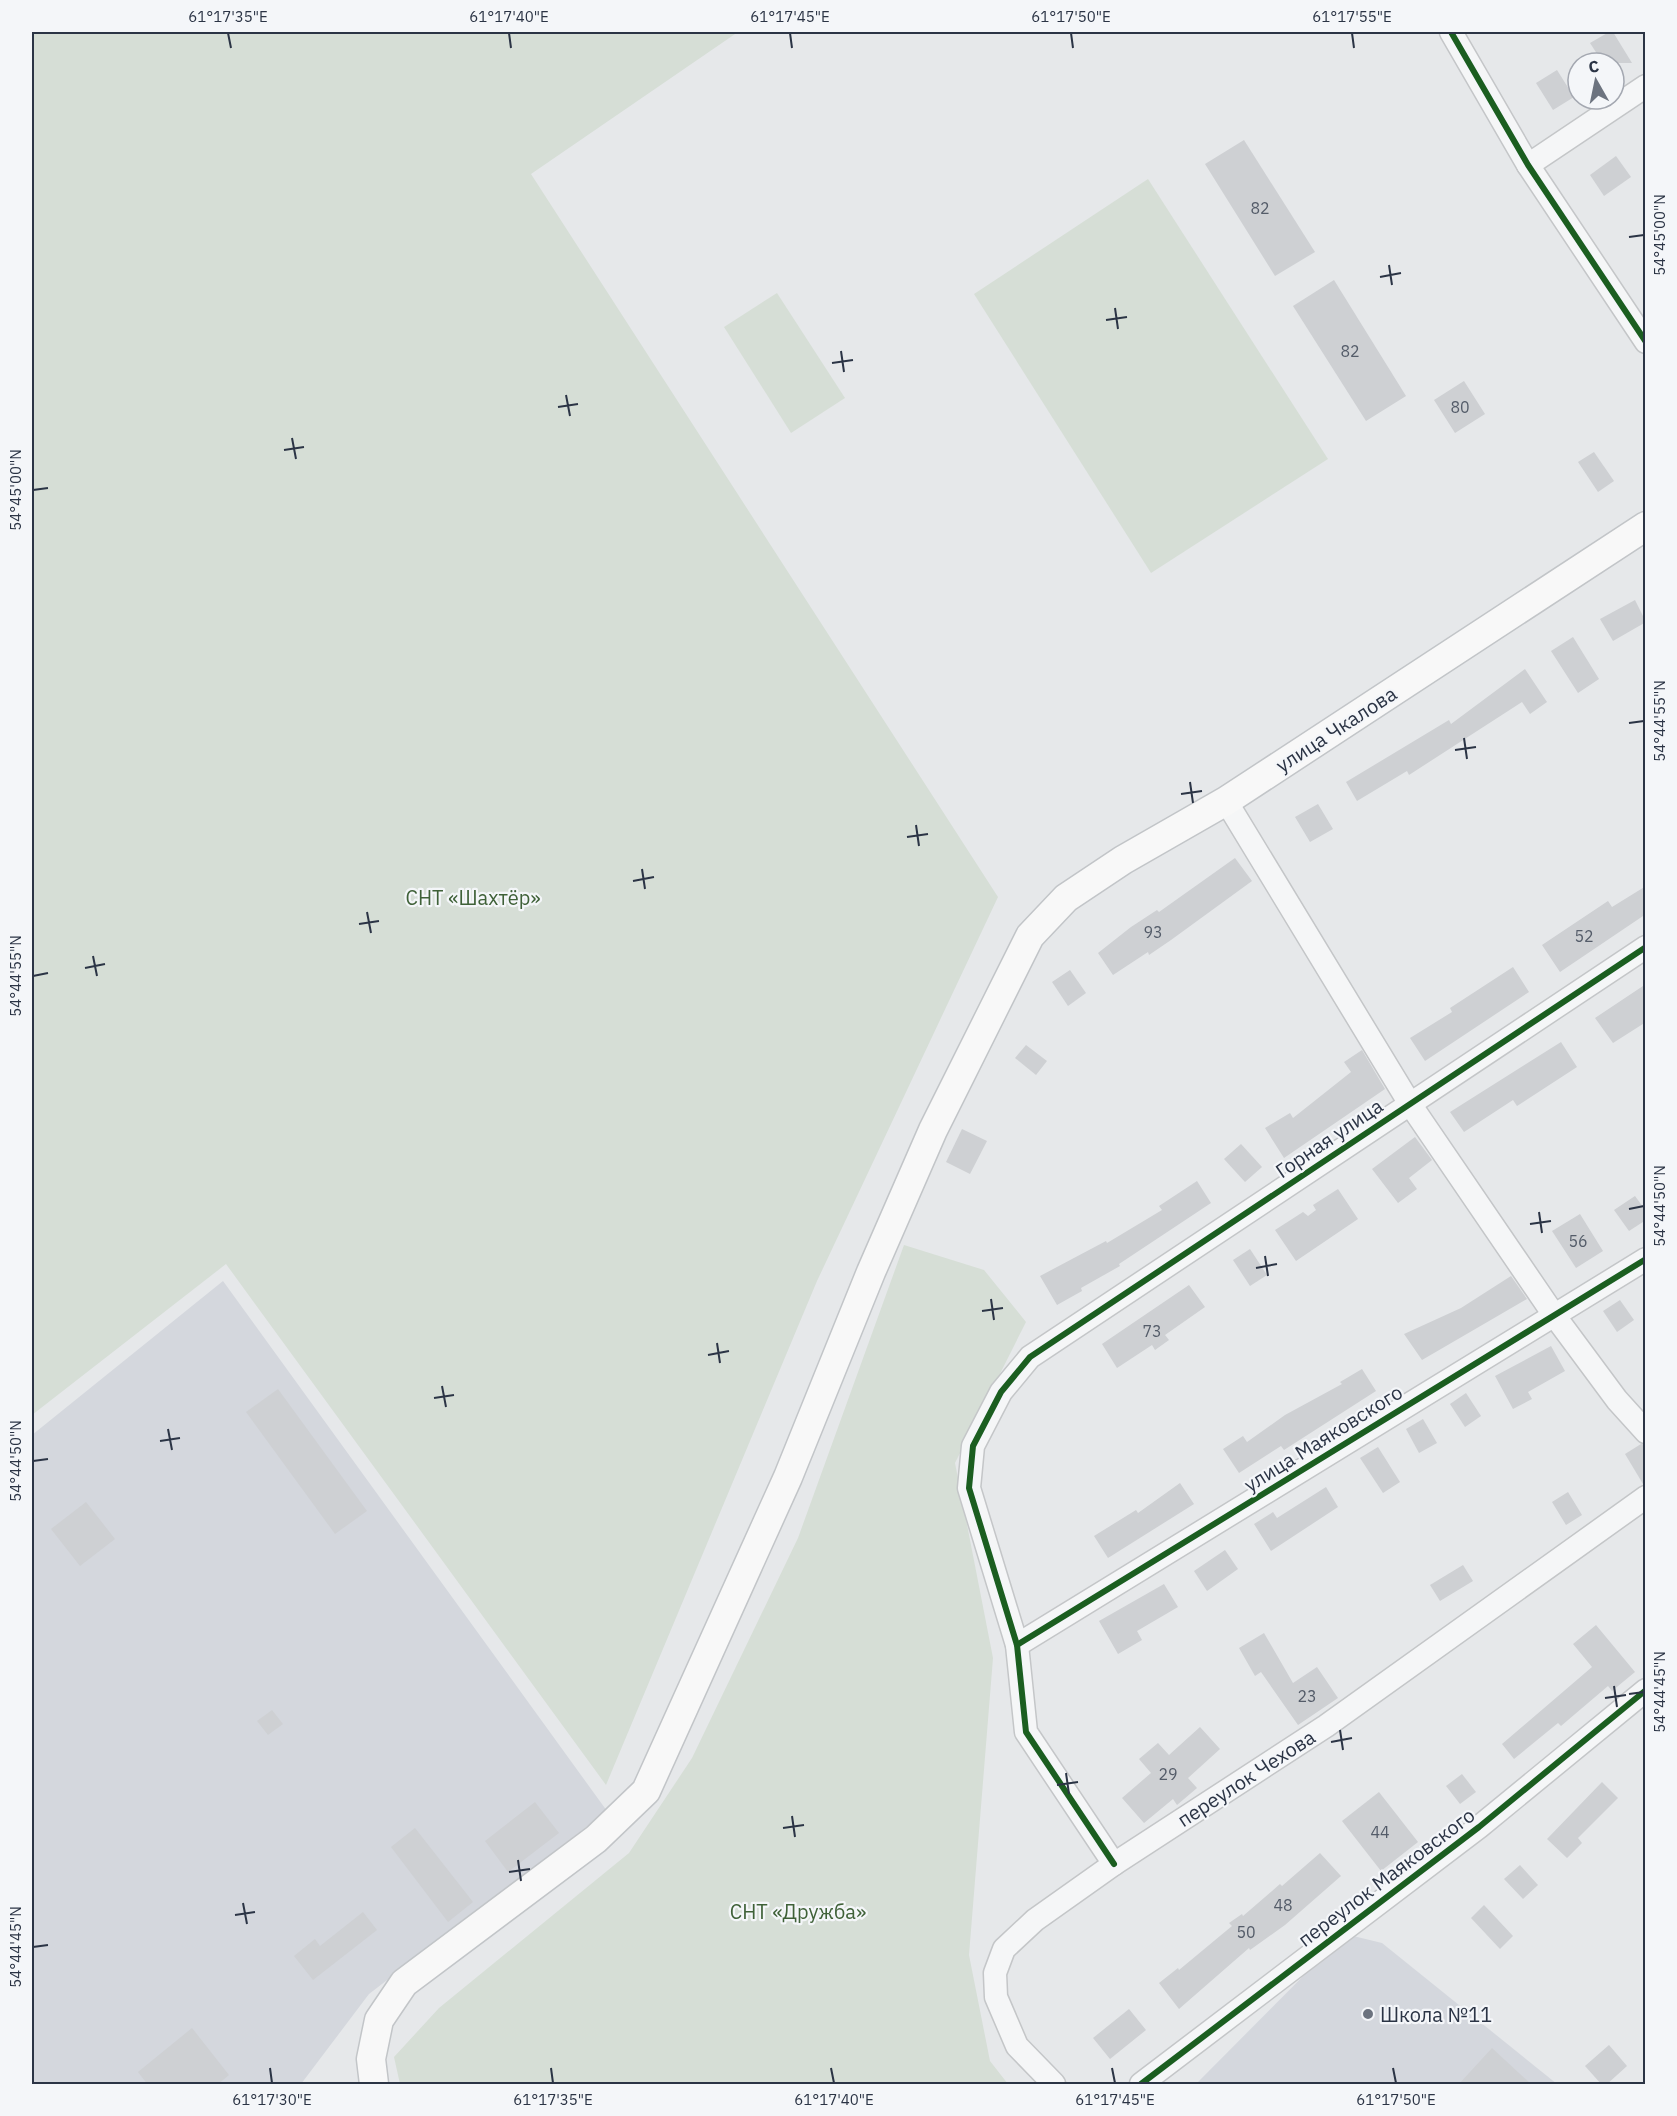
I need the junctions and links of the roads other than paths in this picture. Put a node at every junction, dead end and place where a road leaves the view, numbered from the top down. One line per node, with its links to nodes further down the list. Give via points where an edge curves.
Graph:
1 (1451, 32): 3 (street)
2 (1646, 86): 3 (street)
3 (1528, 165): 4 (street)
4 (1646, 342)
5 (1646, 526): 6 (main road, улица Чкалова)
6 (1226, 801): 8 (street); 16 (main road, улица Чкалова, via 1066,898 1030,936 933,1130 788,1477 646,1791 596,1839 404,1983 379,2020 371,2059)
7 (1646, 947): 8 (street, Горная улица)
8 (1410, 1104): 10 (street); 13 (street, Горная улица, via 1030,1357 1001,1392 973,1446 969,1488)
9 (1646, 1259): 10 (street, улица Маяковского)
10 (1554, 1315): 11 (street, via 1617,1400); 13 (street, улица Маяковского)
11 (1646, 1432)
12 (1646, 1497): 15 (street, переулок Чехова, via 1326,1726)
13 (1017, 1645): 15 (street, Горная улица, via 1026,1732)
14 (1646, 1690): 18 (street, переулок Маяковского, via 1479,1827)
15 (1114, 1864): 17 (street, переулок Чехова, via 1035,1920 1004,1948 995,1973 996,1997 1017,2046)
16 (374, 2085)
17 (1054, 2085)
18 (1141, 2085)

